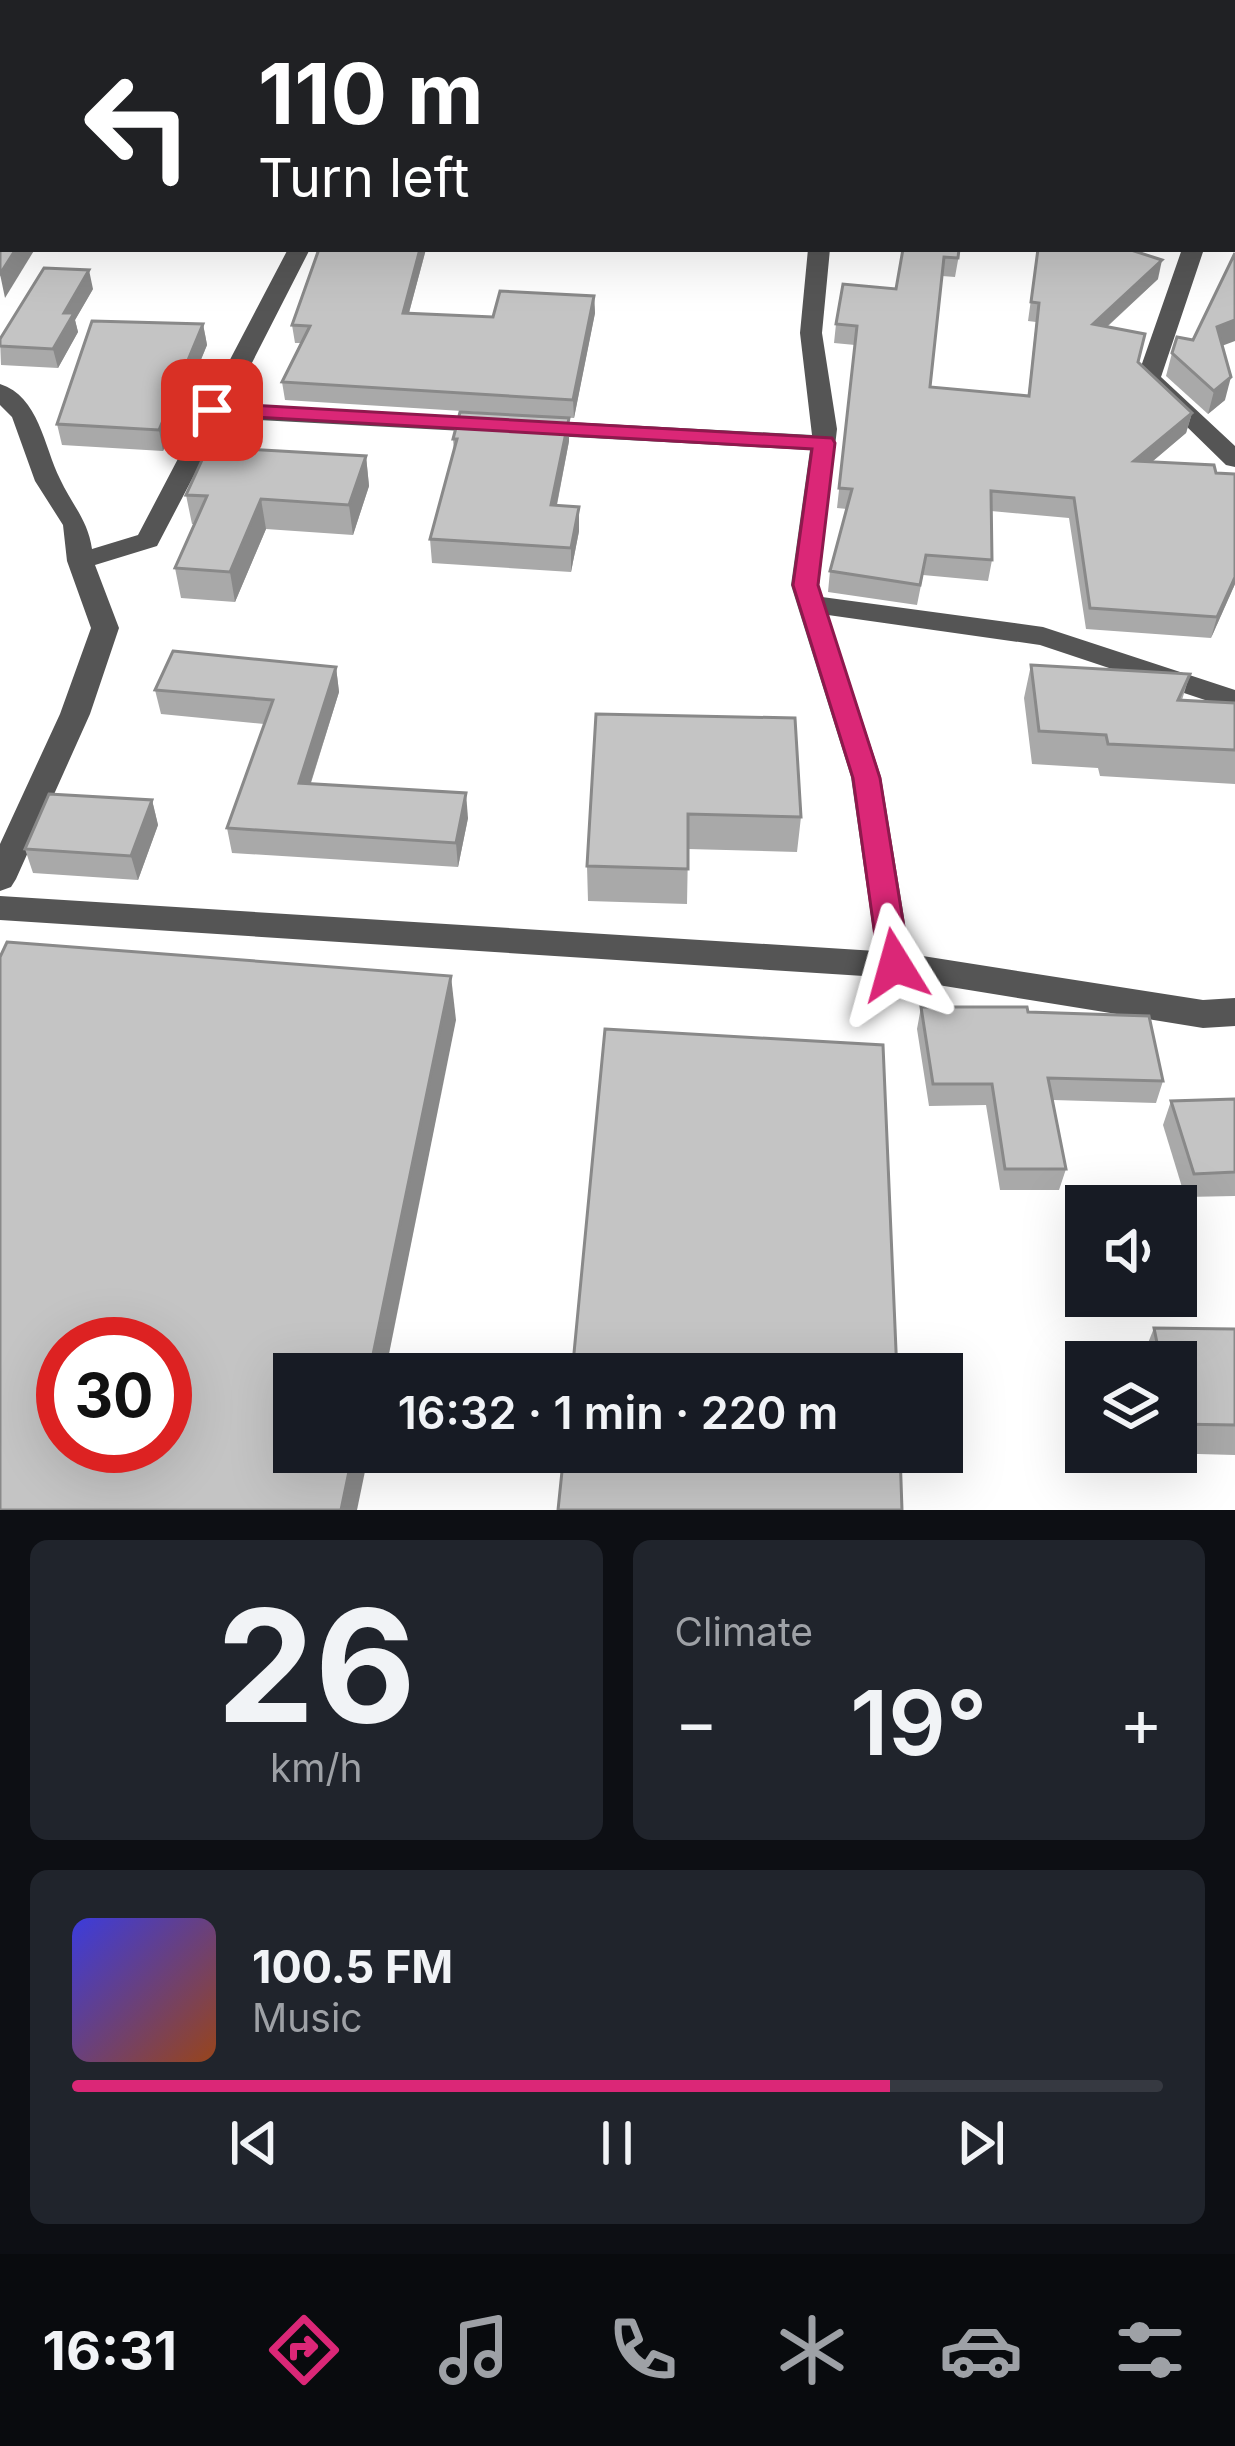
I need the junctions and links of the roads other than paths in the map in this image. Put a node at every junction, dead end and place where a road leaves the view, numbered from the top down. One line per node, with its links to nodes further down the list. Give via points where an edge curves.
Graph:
1 (296, 252): 5 (street)
2 (819, 252): 6 (street, via 811,333)
3 (1192, 252): 7 (street, via 1149,378)
4 (0, 392): 8 (street, via 23,415 48,481 76,525)
5 (212, 410): 6 (street); 8 (street, via 148,540)
6 (824, 443): 9 (street, via 806,585)
7 (1232, 454)
8 (80, 561): 11 (street, via 105,628)
9 (812, 604): 10 (street, via 1042,636); 13 (street, via 866,778)
10 (1235, 700)
11 (0, 879)
12 (0, 908): 13 (street)
13 (895, 965): 14 (street, via 1203,1014)
14 (1235, 1012)

